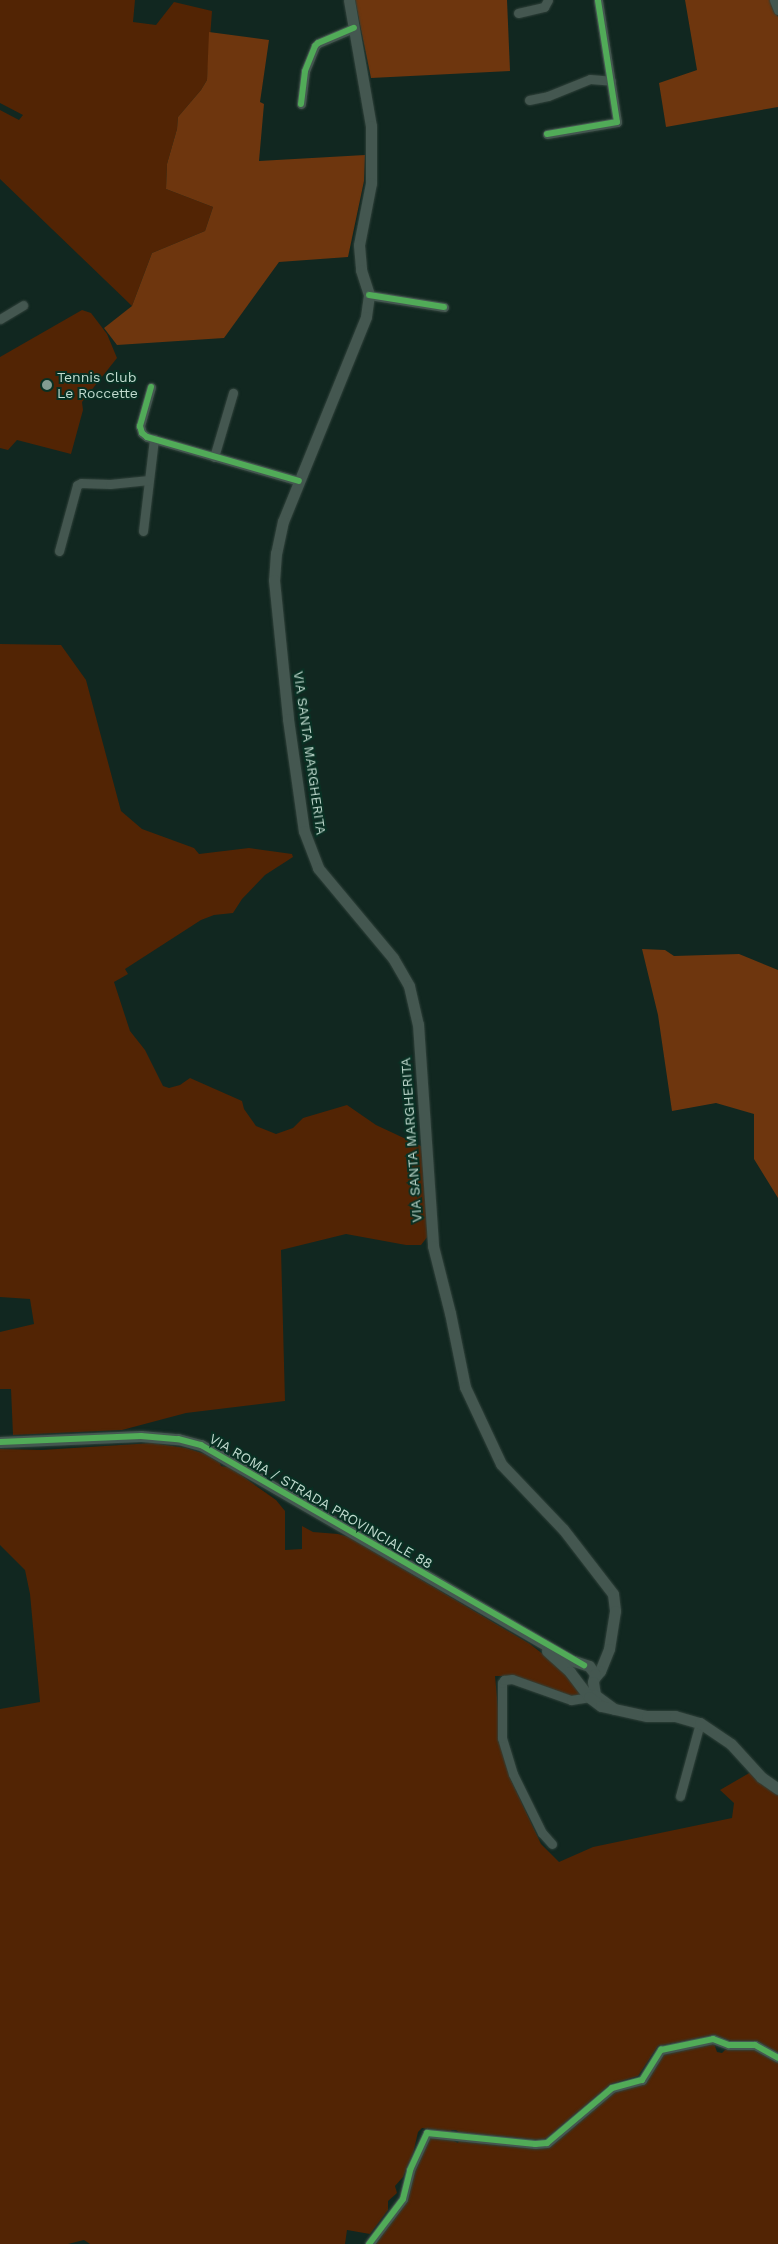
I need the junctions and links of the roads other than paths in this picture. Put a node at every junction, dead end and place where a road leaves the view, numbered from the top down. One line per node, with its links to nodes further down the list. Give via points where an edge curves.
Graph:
1 (349, 0): 7 (main road, VIA SANTA MARGHERITA)
2 (548, 0): 6 (street, via 544,7)
3 (598, 0): 8 (street)
4 (774, 0): 5 (street)
5 (778, 10)
6 (518, 13)
7 (354, 28): 10 (street, via 315,46 305,71); 12 (main road, VIA SANTA MARGHERITA, via 371,126 371,183 359,245 361,270)
8 (611, 81): 9 (street, via 590,79); 11 (street, via 617,122)
9 (529, 100)
10 (301, 104)
11 (547, 134)
12 (369, 295): 14 (street); 21 (main road, VIA SANTA MARGHERITA, via 366,317)
13 (23, 306): 15 (street)
14 (444, 307)
15 (0, 318)
16 (151, 387): 18 (street, via 140,430)
17 (233, 393): 19 (street)
18 (154, 440): 19 (street); 20 (street)
19 (214, 457): 21 (street)
20 (149, 480): 22 (street); 23 (street, via 77,485)
21 (299, 481): 26 (main road, VIA SANTA MARGHERITA, via 278,535 274,580 288,719 307,844 318,868 394,958 409,986 418,1024 433,1246 468,1396 501,1464 554,1519 613,1594 616,1611)
22 (143, 530)
23 (59, 551)
24 (0, 1442): 25 (main road, VIA ROMA / STRADA PROVINCIALE 88, via 140,1436 178,1439 201,1445)
25 (526, 1634): 27 (main road); 29 (main road)
26 (612, 1636): 27 (main road, via 603,1653); 28 (main road, VIA SANTA MARGHERITA)
27 (585, 1665): 28 (main road, via 592,1668); 29 (main road, via 576,1671)
28 (594, 1680): 29 (main road, via 586,1686); 31 (main road, via 593,1689 599,1700)
29 (578, 1682): 30 (main road)
30 (589, 1697): 31 (main road, via 606,1708); 35 (street, via 571,1700 512,1679 502,1683 502,1738 513,1774 534,1820)
31 (614, 1709): 32 (main road, via 647,1716 675,1716)
32 (700, 1723): 33 (main road, via 731,1744); 34 (street)
33 (778, 1789)
34 (680, 1796)
35 (552, 1844)
36 (778, 2058): 37 (street, via 755,2045 729,2045 712,2040 661,2050 642,2080 612,2088 547,2143 427,2133 410,2170 403,2199)
37 (369, 2244)

